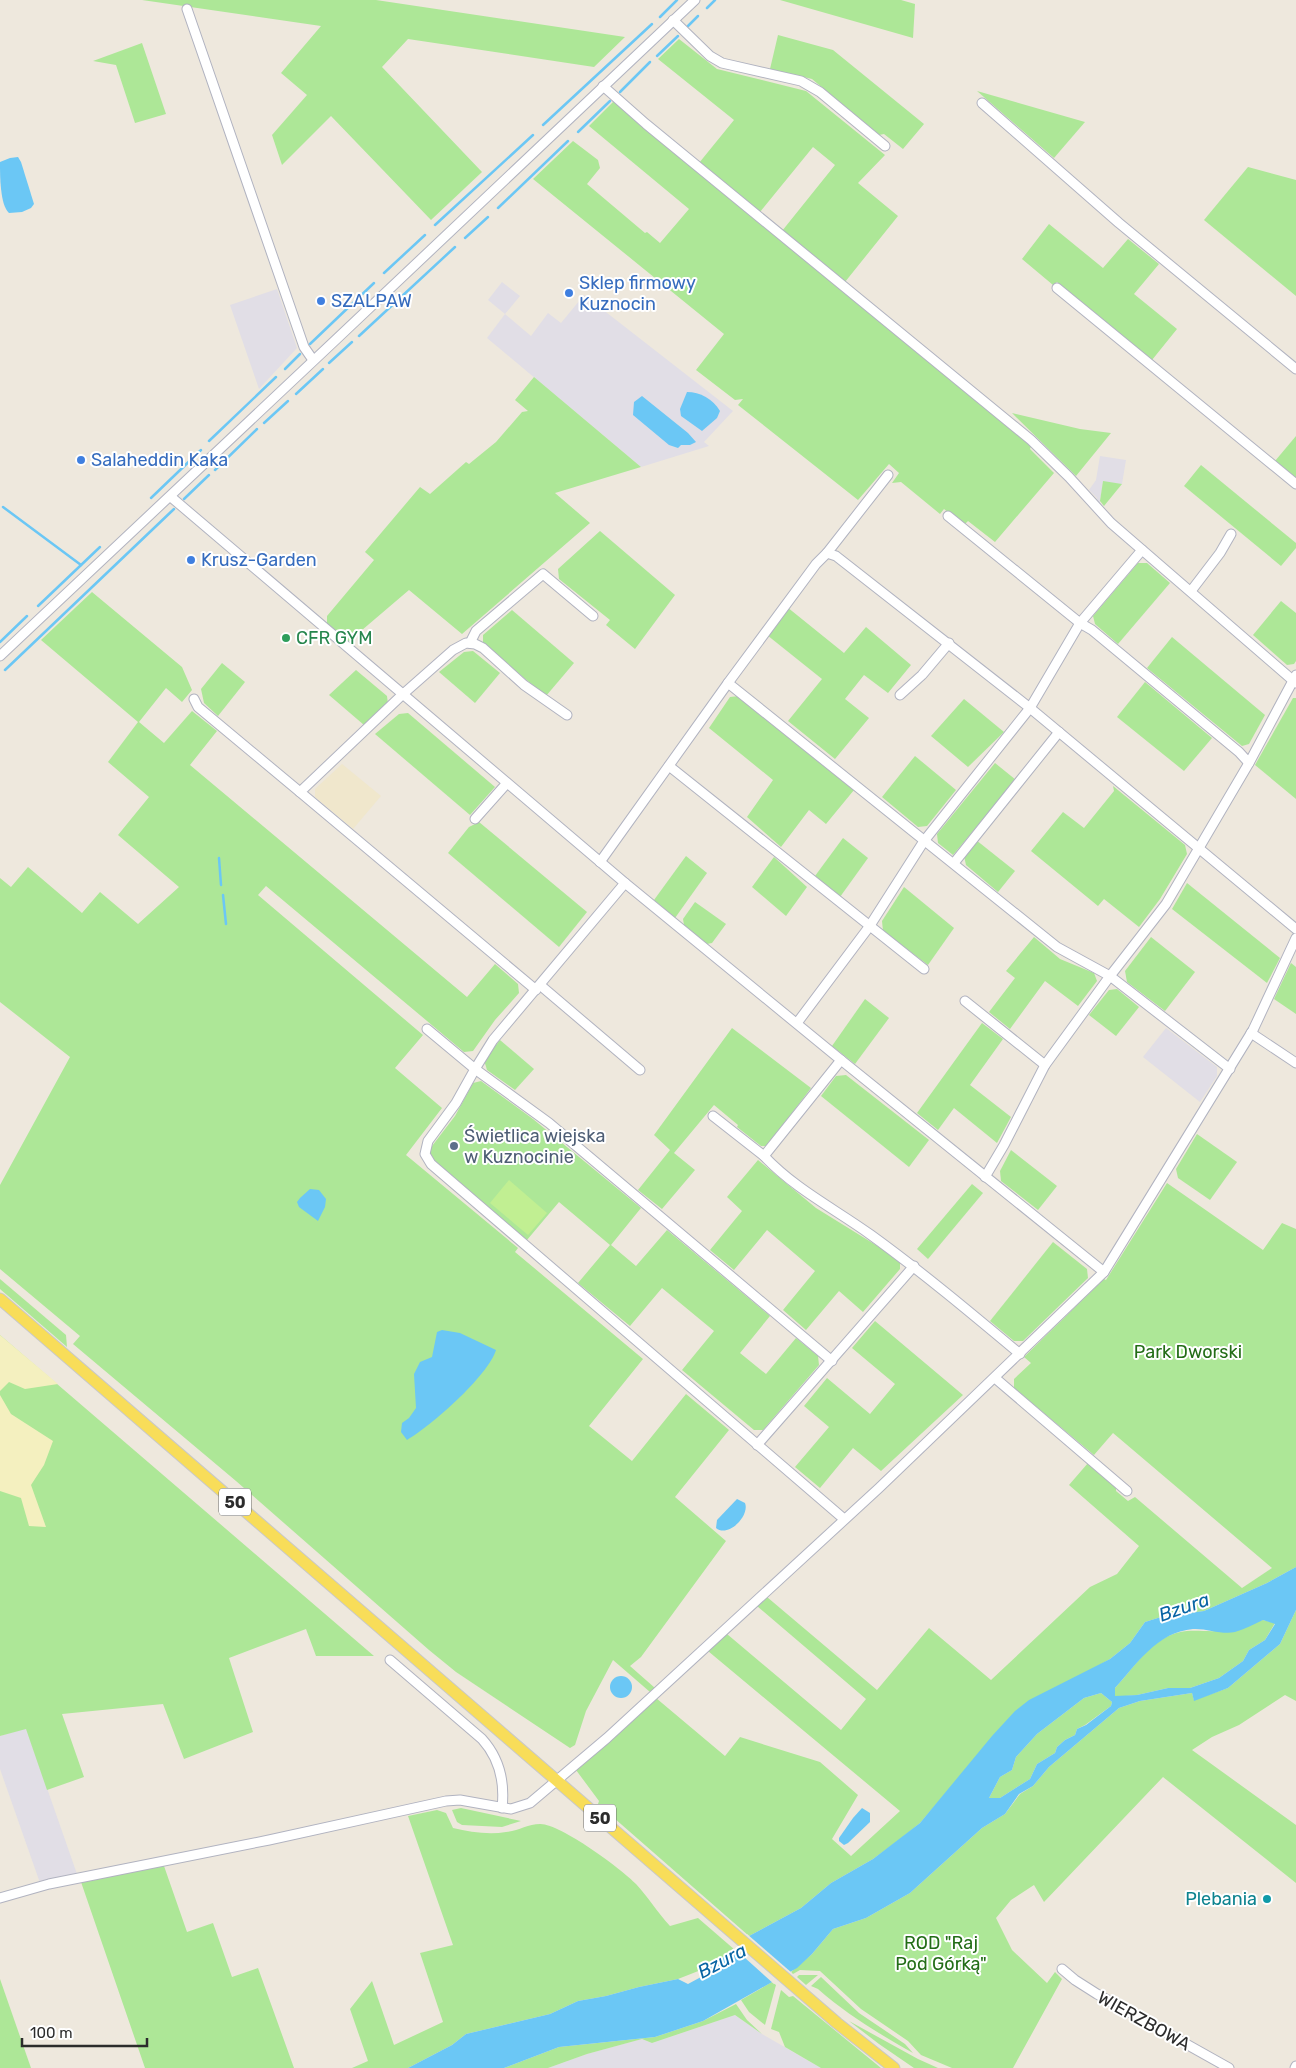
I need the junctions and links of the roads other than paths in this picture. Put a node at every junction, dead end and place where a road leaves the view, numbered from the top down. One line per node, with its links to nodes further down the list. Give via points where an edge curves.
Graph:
1 (694, 0): 3 (street)
2 (187, 8): 8 (street, via 304,347)
3 (673, 20): 4 (street); 6 (street, via 710,56 722,63 800,81 820,92)
4 (603, 86): 8 (street); 15 (street, via 1031,440 1111,524)
5 (982, 103): 9 (street, via 1119,223)
6 (885, 146)
7 (1057, 288): 11 (street)
8 (312, 360): 12 (street)
9 (1296, 369)
10 (888, 475): 16 (street)
11 (1296, 484)
12 (171, 497): 22 (street); 25 (street)
13 (948, 516): 19 (street)
14 (1231, 534): 17 (street)
15 (1142, 550): 17 (street); 19 (street)
16 (827, 553): 21 (street, via 836,556); 24 (street)
17 (1191, 591): 23 (street)
18 (593, 616): 20 (street, via 543,574 476,631)
19 (1080, 623): 28 (street); 31 (street)
20 (470, 643): 25 (street, via 453,650); 29 (street, via 483,648 524,685)
21 (949, 643): 26 (street); 28 (street)
22 (0, 656)
23 (1295, 679): 31 (street)
24 (728, 683): 32 (street); 36 (street)
25 (402, 695): 33 (street); 34 (street)
26 (900, 695)
27 (194, 699): 34 (street, via 198,707)
28 (1030, 708): 30 (street); 36 (street)
29 (567, 715)
30 (1059, 732): 37 (street); 39 (street)
31 (1249, 763): 37 (street)
32 (669, 766): 38 (street); 41 (street)
33 (507, 783): 35 (street); 38 (street)
34 (300, 792): 46 (street)
35 (475, 819)
36 (924, 841): 39 (street); 41 (street)
37 (1199, 849): 42 (street); 45 (street, via 1166,904)
38 (600, 862): 40 (street)
39 (954, 863): 45 (street, via 1057,947)
40 (625, 883): 46 (street); 48 (street)
41 (869, 927): 44 (street); 48 (street)
42 (1296, 929)
43 (1296, 938): 50 (street)
44 (924, 970)
45 (1110, 976): 53 (street); 55 (street)
46 (538, 988): 54 (street, via 493,1040); 56 (street)
47 (965, 1001): 53 (street)
48 (797, 1023): 51 (street)
49 (427, 1029): 54 (street)
50 (1251, 1033): 52 (street); 55 (street)
51 (840, 1060): 58 (street); 59 (street)
52 (1296, 1063)
53 (1045, 1064): 59 (street)
54 (474, 1069): 64 (street, via 549,1123); 66 (street, via 456,1103 428,1141 425,1154 431,1164)
55 (1230, 1069): 61 (street)
56 (640, 1070)
57 (713, 1116): 58 (street)
58 (764, 1156): 60 (street, via 815,1199)
59 (985, 1177): 61 (street)
60 (914, 1266): 63 (street); 64 (street)
61 (1104, 1272): 63 (street)
62 (0, 1299): 70 (main road, 50)
63 (1020, 1354): 65 (street)
64 (832, 1361): 66 (street)
65 (995, 1378): 67 (street); 68 (street)
66 (758, 1446): 68 (street)
67 (1127, 1490)
68 (844, 1520): 70 (street)
69 (390, 1660): 71 (street, via 487,1745 501,1775)
70 (557, 1781): 71 (street, via 530,1803 518,1808); 74 (main road, 50, via 865,2047)
71 (502, 1808): 72 (street, via 460,1800 446,1801 49,1884)
72 (0, 1898)
73 (1062, 1969): 75 (street, WIERZBOWA, via 1097,1994)
74 (894, 2068)
75 (1229, 2068)

